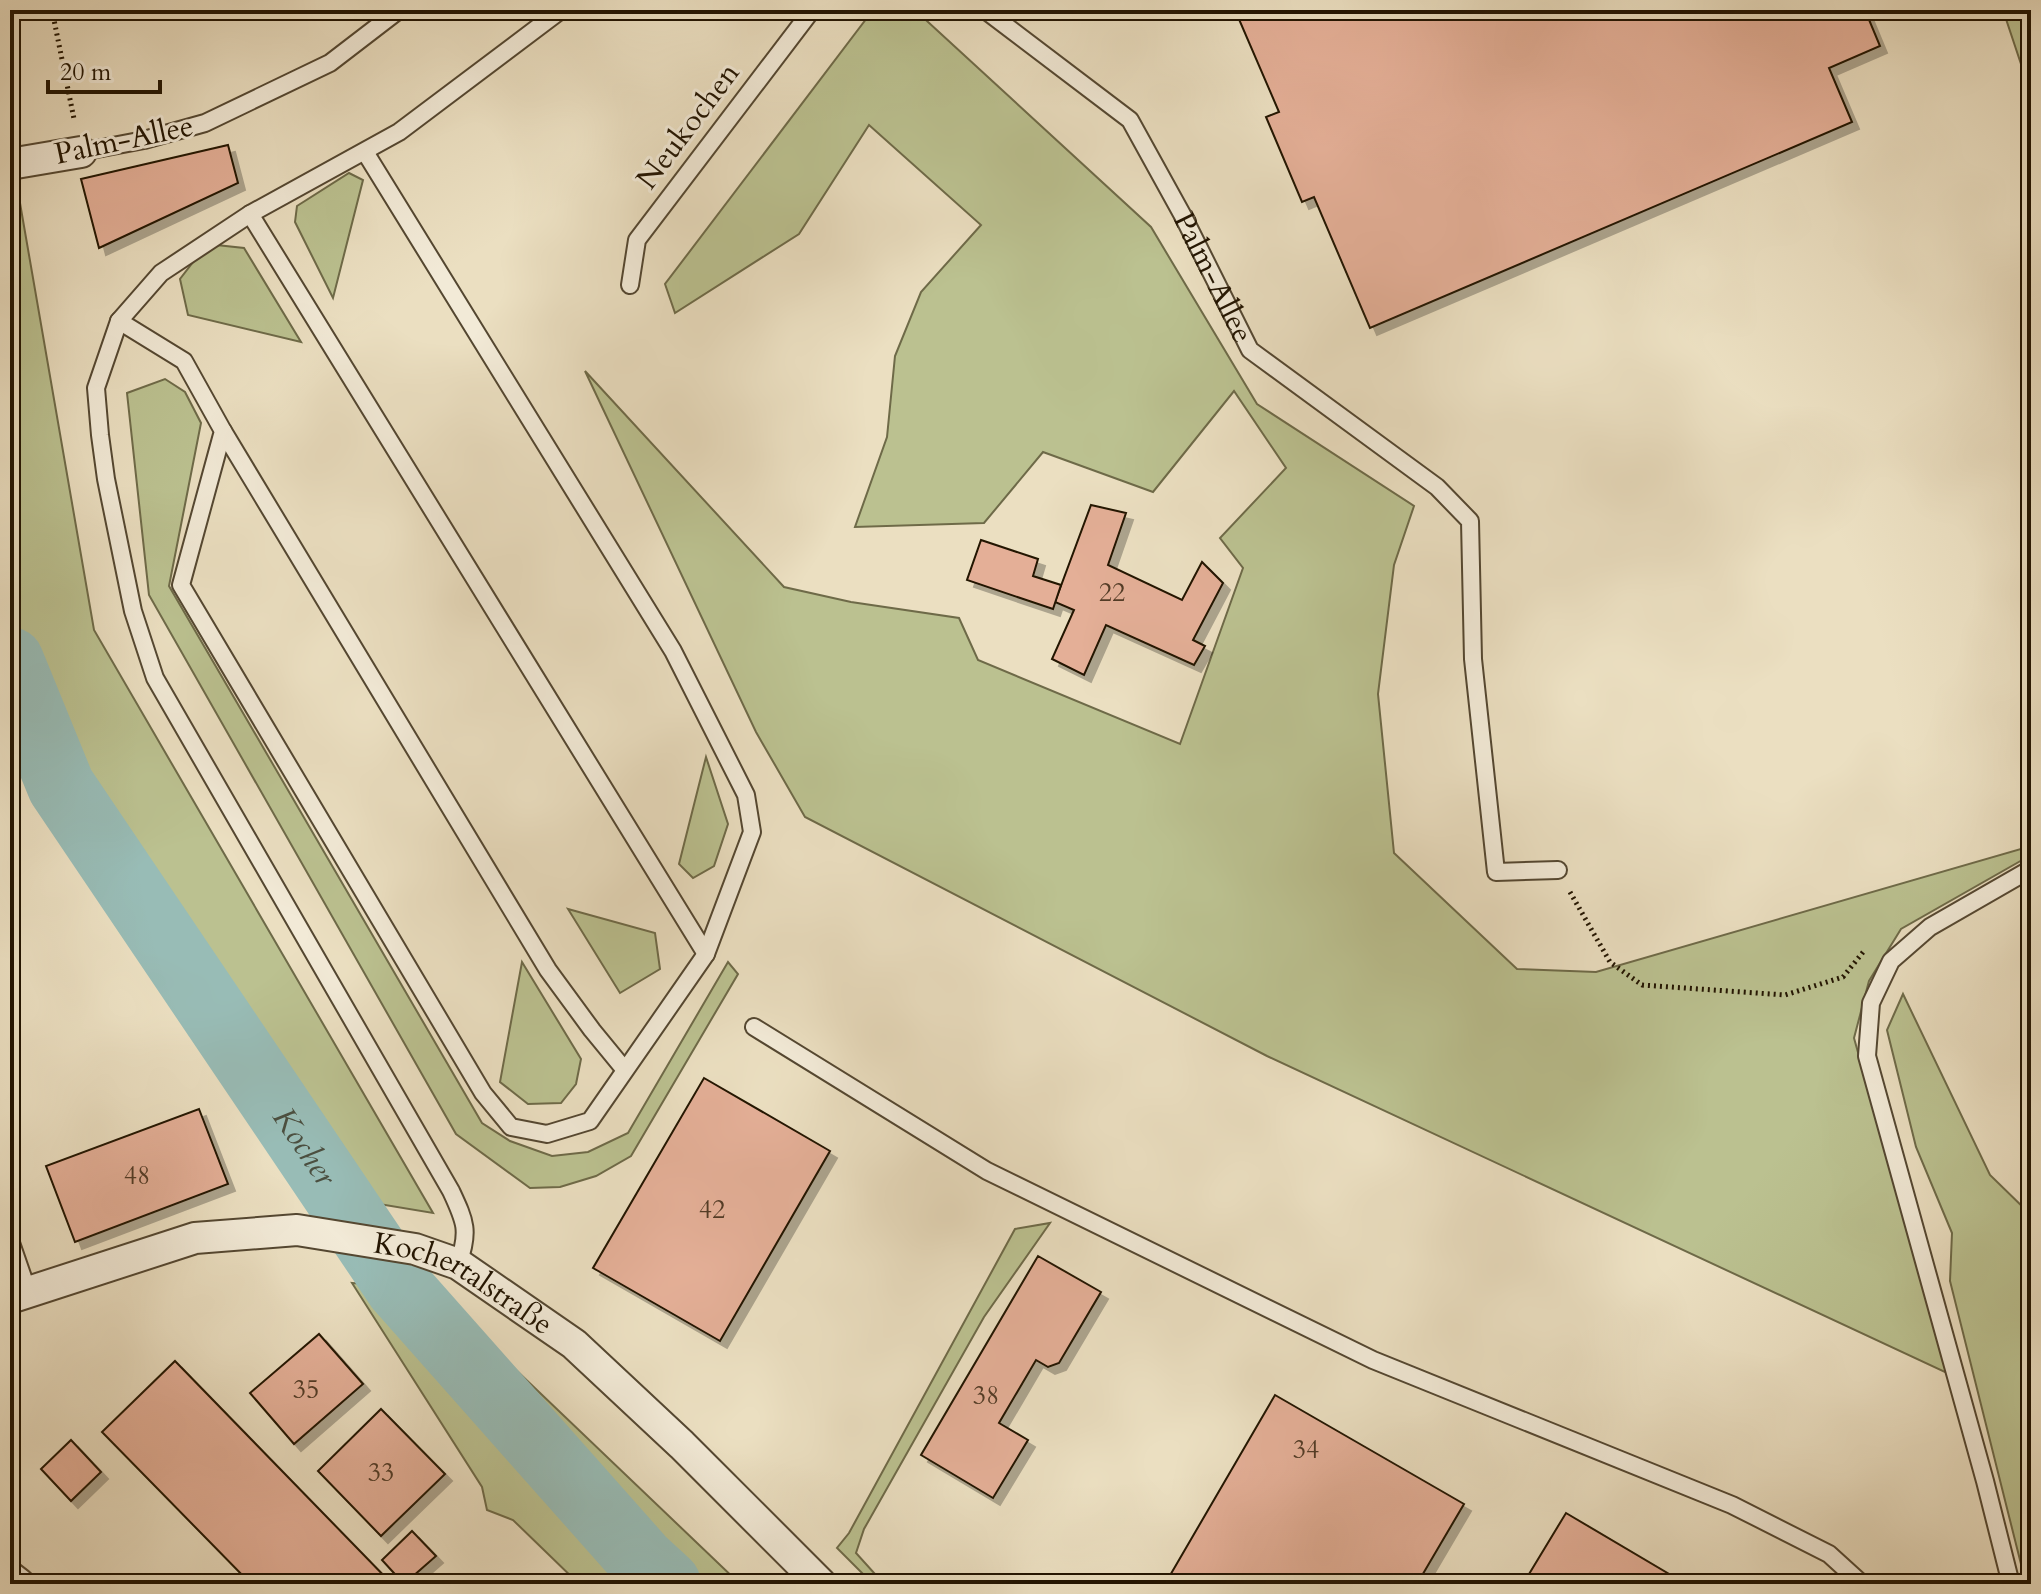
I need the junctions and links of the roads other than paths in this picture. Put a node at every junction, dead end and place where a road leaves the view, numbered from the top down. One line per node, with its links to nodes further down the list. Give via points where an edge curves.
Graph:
1 (399, 10): 5 (lane, Palm-Allee, via 330,63 205,123)
2 (561, 10): 6 (lane)
3 (812, 10): 9 (lane, Neukochen, via 637,240)
4 (985, 10): 13 (lane, Palm-Allee, via 1130,120 1250,350 1437,487 1470,521 1473,659 1496,872)
5 (81, 152): 7 (street, Palm-Allee)
6 (365, 152): 8 (lane); 14 (lane, via 673,651 746,795 752,832)
7 (21, 161)
8 (250, 214): 10 (lane, via 161,273); 14 (lane)
9 (630, 285)
10 (119, 321): 11 (lane, via 184,361); 18 (lane, via 96,388 100,435 133,611 155,678 451,1191 465,1221)
11 (223, 431): 16 (lane, via 548,970); 16 (lane, via 181,585 483,1093 511,1127 547,1134 590,1121)
12 (2031, 869): 24 (lane, via 1930,927 1891,961 1871,1003 1867,1056)
13 (1558, 870)
14 (706, 954): 16 (lane)
15 (754, 1027): 23 (lane, via 987,1171 1373,1360 1732,1505 1829,1554)
16 (624, 1069)
17 (10, 1240): 19 (lane)
18 (458, 1264): 19 (street, Kochertalstraße, via 415,1249 297,1230 195,1238); 22 (street, Kochertalstraße, via 574,1344)
19 (19, 1295)
20 (10, 1577): 21 (street)
21 (19, 1584)
22 (821, 1584)
23 (1862, 1584)
24 (2011, 1584)

